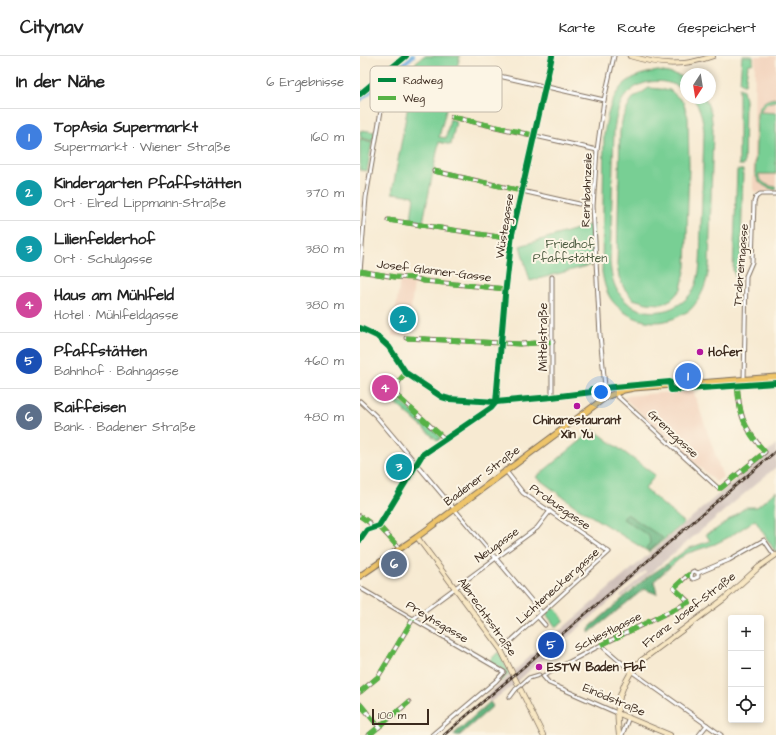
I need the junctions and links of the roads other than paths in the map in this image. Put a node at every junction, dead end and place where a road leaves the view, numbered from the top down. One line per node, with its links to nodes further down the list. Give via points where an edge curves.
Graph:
1 (552, 56): 6 (street, Wüstegasse)
2 (614, 56): 7 (street, Rennbahnzeile)
3 (630, 56): 4 (street, via 643,60 683,64)
4 (713, 56)
5 (502, 77): 6 (street)
6 (544, 86): 7 (street); 10 (street, Wüstegasse)
7 (604, 100): 11 (street, Rennbahnzeile)
8 (381, 112): 18 (street, via 366,197)
9 (452, 117): 10 (street)
10 (534, 135): 11 (street); 13 (street, Wüstegasse)
11 (597, 150): 32 (street, Rennbahnzeile, via 593,206)
12 (434, 171): 13 (street)
13 (521, 191): 15 (street); 17 (street, Wüstegasse)
14 (776, 194): 28 (street, Trabrenngasse, via 760,194 754,202 752,262 746,276)
15 (579, 204)
16 (388, 220): 17 (street)
17 (512, 239): 21 (street, Wüstegasse)
18 (360, 266): 19 (street)
19 (360, 272): 21 (street, Josef Glanner-Gasse)
20 (552, 277): 24 (street, Mittelstraße)
21 (506, 288): 25 (street, Wüstegasse)
22 (360, 328): 26 (street, via 377,336 389,347)
23 (406, 338): 25 (street)
24 (553, 342): 25 (street); 31 (street, Mittelstraße)
25 (501, 343): 34 (street, Wüstegasse)
26 (406, 373): 34 (street, via 442,397); 35 (street, via 394,390 395,394)
27 (776, 377): 28 (main road, Badener Straße)
28 (744, 379): 29 (main road, Badener Straße)
29 (737, 380): 30 (main road, Badener Straße, via 634,388); 30 (street, Grenzgasse, via 743,421 750,435 765,452 721,488)
30 (615, 394): 32 (main road, Badener Straße)
31 (552, 397): 32 (street, via 599,392); 34 (street)
32 (606, 397): 37 (main road, Badener Straße)
33 (360, 401): 36 (street)
34 (496, 402): 35 (street)
35 (446, 440): 36 (street, via 422,455)
36 (416, 464): 38 (street); 41 (street)
37 (506, 470): 38 (main road, Badener Straße); 39 (street, Probusgasse, via 523,493)
38 (454, 509): 43 (main road, Badener Straße); 48 (street)
39 (550, 511): 46 (street, Probusgasse); 48 (street, Neugasse, via 537,528)
40 (360, 516): 42 (street, via 370,523)
41 (379, 526): 42 (street); 45 (street)
42 (371, 528): 44 (street)
43 (416, 537): 45 (main road, Badener Straße); 53 (street, Albrechtsstraße)
44 (360, 540)
45 (399, 548): 51 (main road, Badener Straße)
46 (609, 552): 54 (street, Lichteneckergasse)
47 (776, 555): 49 (street, via 764,540 729,560); 60 (street, Franz Josef-Straße)
48 (494, 558): 53 (street, Neugasse); 54 (street)
49 (698, 573): 50 (street, via 693,571); 50 (street, via 698,577 694,579)
50 (690, 575): 58 (street, Schiestlgasse, via 674,588 689,602)
51 (360, 576)
52 (360, 588): 56 (street, Preyhsgasse)
53 (454, 588): 56 (street, Neugasse); 59 (street, Albrechtsstraße)
54 (541, 612): 55 (street, Lichteneckergasse)
55 (538, 616): 57 (street); 59 (street, Lichteneckergasse)
56 (413, 618): 63 (street, via 378,677); 72 (street, Preyhsgasse, via 504,672)
57 (545, 625)
58 (601, 645): 60 (street); 62 (street, Schiestlgasse, via 543,676)
59 (500, 650): 73 (street, Albrechtsstraße)
60 (631, 671): 67 (street, Franz Josef-Straße); 69 (street)
61 (539, 675): 64 (street, bridge, via 529,678)
62 (549, 683): 67 (street, Einödstraße)
63 (360, 692)
64 (510, 697)
65 (409, 702): 70 (street)
66 (360, 704): 70 (street)
67 (617, 713): 68 (street, Einödstraße); 74 (street, Franz Josef-Straße)
68 (629, 717): 74 (street); 75 (street, Einödstraße)
69 (707, 725): 76 (street); 77 (street)
70 (379, 727): 71 (street)
71 (369, 735)
72 (432, 735)
73 (543, 735)
74 (620, 735)
75 (670, 735)
76 (699, 735)
77 (721, 735)

